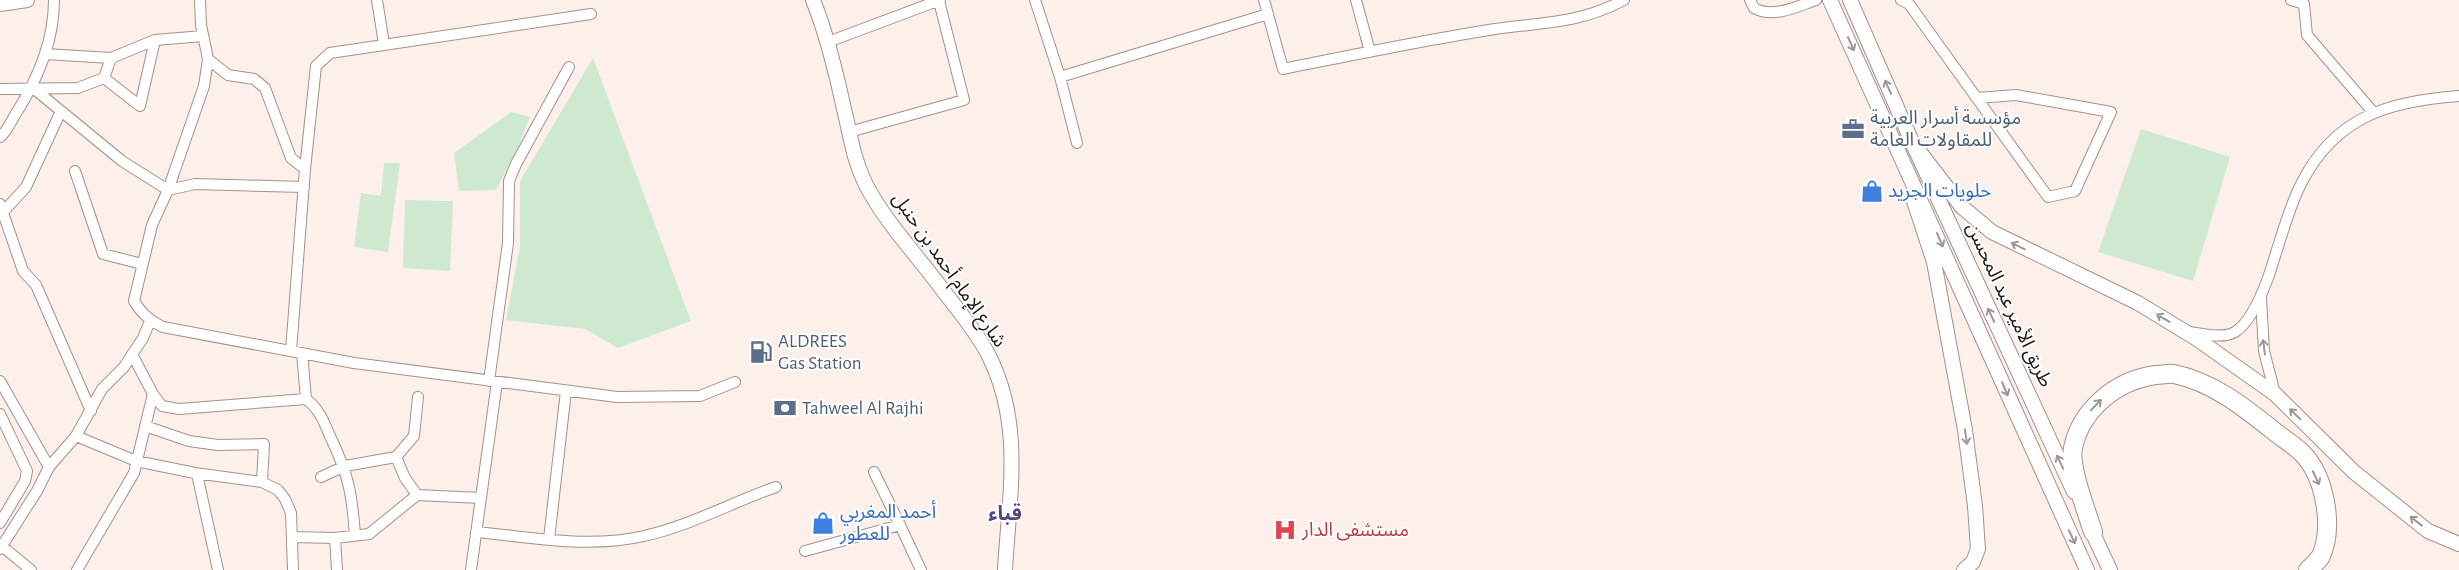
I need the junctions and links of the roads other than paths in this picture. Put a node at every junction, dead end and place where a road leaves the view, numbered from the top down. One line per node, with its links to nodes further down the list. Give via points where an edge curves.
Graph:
1 (27, 0): 17 (main road)
2 (54, 0): 25 (street)
3 (200, 0): 20 (street)
4 (377, 0): 23 (street)
5 (813, 0): 22 (main road, شارع الإمام أحمد بن حنبل)
6 (940, 0): 22 (street); 37 (street, via 964,100)
7 (1035, 0): 29 (street)
8 (1264, 0): 19 (street)
9 (1356, 0): 24 (street)
10 (1624, 0): 24 (street, via 1583,18 1496,29)
11 (1750, 0): 12 (street, via 1754,8 1768,12)
12 (1816, 0)
13 (1830, 0): 41 (main road, طريق الأمير عبد المحسن, one-way to 41)
14 (1850, 0): 39 (main road, طريق الأمير عبد المحسن, one-way to 14)
15 (1901, 0): 34 (street, via 1910,4)
16 (2291, 0): 36 (street, via 2304,4 2307,35)
17 (0, 4)
18 (591, 14): 23 (street)
19 (1268, 14): 24 (street, via 1283,69); 29 (street)
20 (203, 36): 21 (street); 27 (street)
21 (155, 40): 26 (street); 30 (street, via 140,106)
22 (828, 42): 37 (main road, شارع الإمام أحمد بن حنبل)
23 (384, 44): 42 (street, via 330,53 316,66)
24 (1370, 52)
25 (45, 54): 26 (street); 31 (street)
26 (110, 58): 30 (street)
27 (208, 59): 42 (street, via 228,75 254,79 265,88 291,158); 45 (street, via 204,86)
28 (569, 67): 55 (street, via 509,180 508,243)
29 (1060, 77): 40 (street)
30 (104, 78): 31 (street, via 78,88)
31 (33, 88): 32 (street); 35 (street); 38 (street)
32 (0, 89)
33 (2459, 96): 36 (street, via 2422,99)
34 (1977, 98): 34 (street, via 2048,197 2074,191 2111,112 2016,95)
35 (61, 110): 45 (street, via 122,161); 46 (street, via 26,187)
36 (2373, 112): 48 (street, via 2343,130 2325,148 2301,183)
37 (849, 132): 95 (main road, شارع الإمام أحمد بن حنبل, via 853,156 867,187 972,329 999,378 1010,421 1013,469)
38 (0, 137)
39 (1912, 142): 50 (main road, one-way to 39, via 2138,303 1992,232 1962,206); 80 (main road, طريق الأمير عبد المحسن, one-way to 39)
40 (1077, 143)
41 (1898, 152): 96 (main road, one-way to 96, via 1934,262 1965,430 1978,549); 97 (main road, طريق الأمير عبد المحسن, one-way to 97, via 1923,201)
42 (305, 169): 44 (street)
43 (74, 171): 47 (street, via 104,254)
44 (304, 187): 45 (street, via 195,184); 51 (street)
45 (168, 190): 47 (street, via 152,226)
46 (1, 208): 62 (street, via 23,271 36,285)
47 (142, 264): 49 (street, via 134,301)
48 (2261, 297): 50 (street, via 2235,332 2221,336); 59 (street, one-way to 48, via 2264,351)
49 (150, 321): 51 (street, via 163,327); 53 (street)
50 (2186, 332): 59 (main road)
51 (290, 351): 52 (street)
52 (302, 353): 55 (street); 61 (street)
53 (132, 354): 58 (street); 62 (street, via 102,389)
54 (0, 381): 69 (street)
55 (493, 381): 57 (street); 76 (street)
56 (735, 382): 57 (street, via 691,397 617,397)
57 (566, 391): 84 (street)
58 (153, 394): 61 (street, via 162,406 179,409); 64 (street)
59 (2274, 394): 85 (main road, one-way to 59, via 2428,531 2354,472)
60 (418, 397): 66 (street, via 414,436)
61 (306, 398): 68 (street, via 316,406)
62 (91, 411): 65 (street)
63 (0, 414): 77 (street, via 27,471 25,481)
64 (145, 426): 67 (street); 73 (street, via 189,441 218,446 264,444)
65 (76, 436): 67 (street); 69 (street)
66 (396, 457): 68 (street); 75 (street, via 405,478)
67 (136, 461): 71 (street); 89 (street, via 134,473)
68 (345, 466): 72 (street); 81 (street, via 352,496)
69 (49, 467): 86 (street, via 38,491)
70 (874, 472): 78 (street)
71 (197, 474): 73 (street); 90 (street)
72 (321, 477)
73 (262, 482): 82 (street, via 278,490 286,499)
74 (776, 487): 84 (street, via 691,521 643,536 586,543)
75 (417, 494): 76 (street); 81 (street, via 369,534)
76 (481, 498): 79 (street)
77 (0, 523)
78 (900, 525): 87 (street); 94 (street)
79 (476, 532): 84 (street); 93 (street)
80 (2093, 532): 98 (main road, طريق الأمير عبد المحسن); 99 (highway, one-way to 99, via 2076,474 2073,449 2082,426 2094,405 2119,387 2147,376 2172,373 2196,380 2237,402 2303,454 2318,478 2328,512 2320,556)
81 (355, 535): 83 (street)
82 (294, 536): 83 (street); 91 (street)
83 (335, 538): 92 (street)
84 (549, 539)
85 (2459, 544)
86 (1, 547): 88 (street)
87 (805, 551)
88 (31, 570)
89 (77, 570)
90 (218, 570)
91 (293, 570)
92 (336, 570)
93 (471, 570)
94 (921, 570)
95 (1005, 570)
96 (1964, 570)
97 (2087, 570)
98 (2110, 570)
99 (2308, 570)

